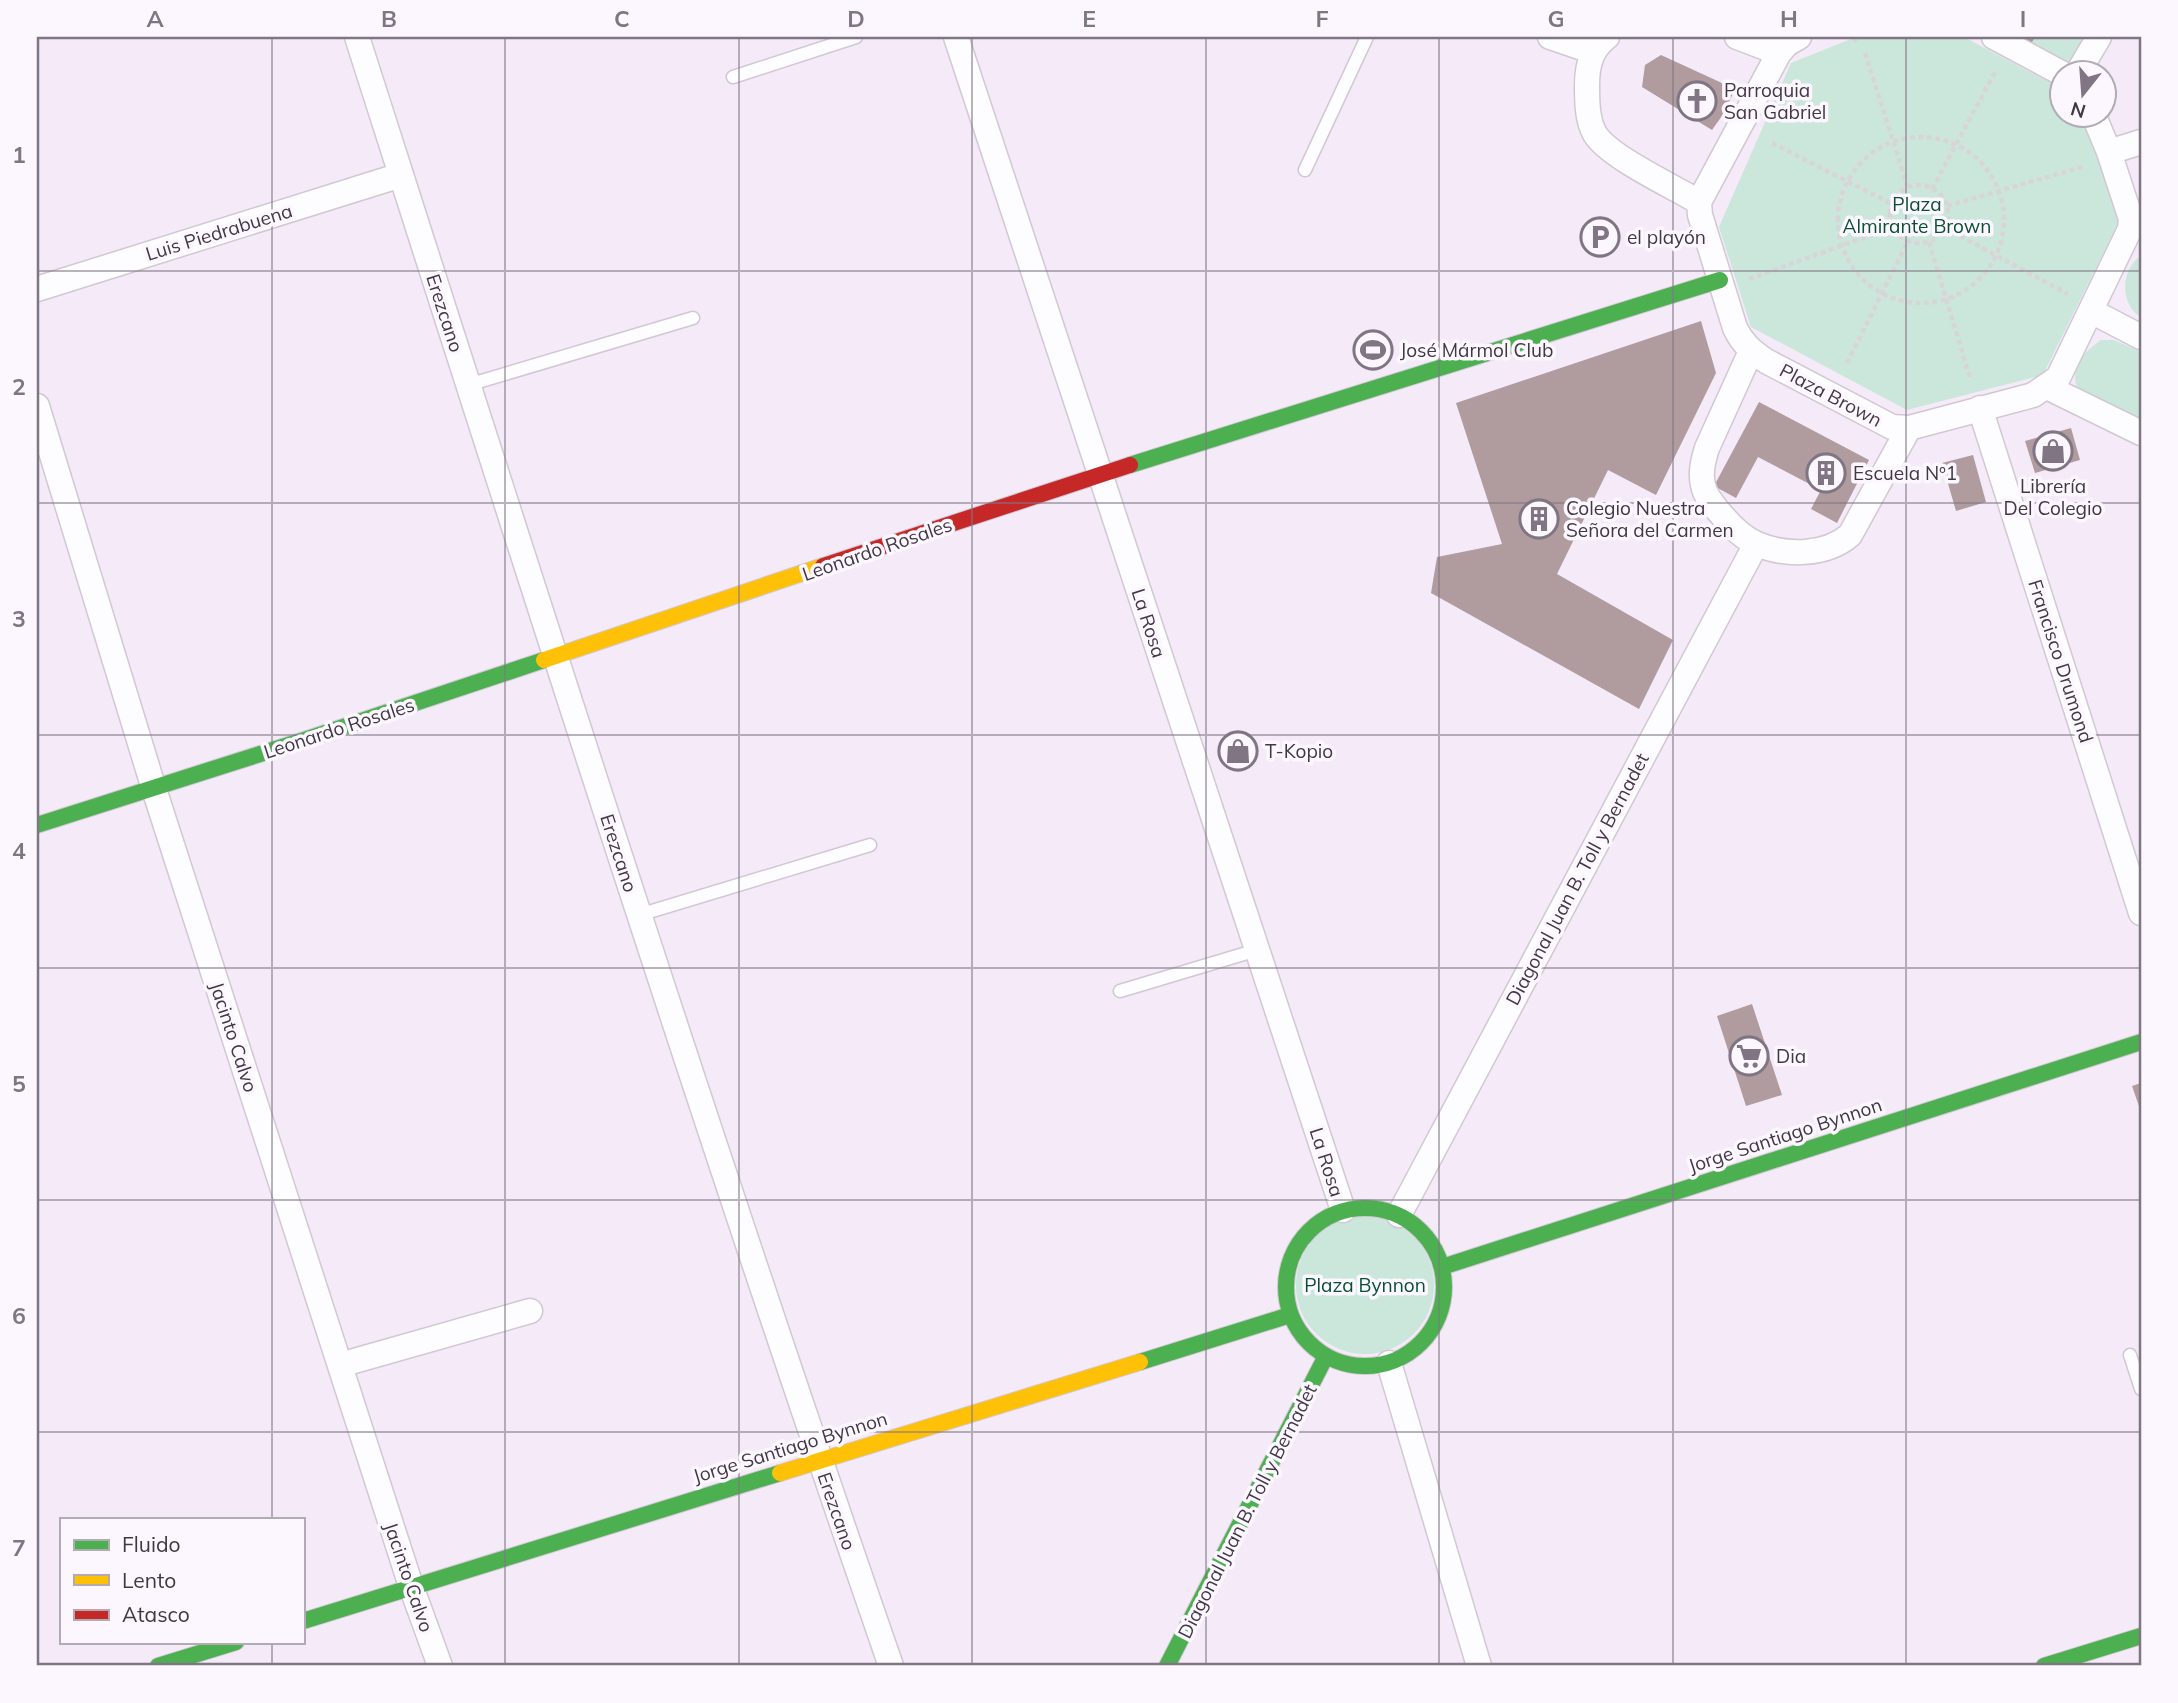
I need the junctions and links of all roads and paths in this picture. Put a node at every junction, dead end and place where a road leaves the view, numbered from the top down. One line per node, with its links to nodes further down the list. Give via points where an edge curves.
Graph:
1 (357, 37): 27 (street, Erezcano)
2 (856, 37): 18 (lane)
3 (956, 37): 60 (street, La Rosa)
4 (1367, 37): 26 (lane)
5 (1550, 37): 11 (street)
6 (1737, 37): 13 (street)
7 (1799, 37): 13 (street)
8 (1854, 37): 12 (path)
9 (1994, 37): 16 (street)
10 (2099, 37): 15 (street)
11 (1600, 44): 32 (street, via 1587,76 1587,102 1596,135 1608,149)
12 (1857, 44)
13 (1779, 53): 32 (street)
14 (1865, 53): 20 (path)
15 (2085, 60)
16 (2048, 66)
17 (1995, 72): 23 (path)
18 (733, 78)
19 (2100, 130): 24 (street)
20 (1894, 142): 23 (path, via 1935,138); 28 (path, via 1868,157); 29 (path)
21 (2141, 142): 24 (street)
22 (1772, 143): 28 (path)
23 (1956, 145): 30 (path); 31 (path, via 1975,157)
24 (2109, 152): 37 (street)
25 (2082, 167): 31 (path)
26 (1306, 170)
27 (401, 175): 44 (street, Luis Piedrabuena); 54 (street, Erezcano)
28 (1847, 181): 33 (path); 40 (path, via 1837,223)
29 (1908, 188): 30 (path); 33 (path)
30 (1932, 189): 34 (path)
31 (1998, 192): 34 (path); 41 (path, via 2004,215)
32 (1699, 202): 43 (street, Plaza Brown)
33 (1892, 204): 35 (path)
34 (1947, 206): 36 (path)
35 (1894, 227): 38 (path); 40 (path)
36 (1945, 228): 39 (path); 41 (path)
37 (2136, 232): 48 (street)
38 (1908, 241): 39 (path); 45 (path)
39 (1929, 242): 47 (path)
40 (1841, 246): 42 (path); 45 (path, via 1863,281)
41 (1997, 256): 46 (path); 47 (path, via 1983,276)
42 (1749, 279)
43 (1720, 280): 51 (street, Plaza Brown, via 1740,338); 60 (street, Leonardo Rosales)
44 (37, 289)
45 (1882, 294): 47 (path, via 1923,304); 52 (path)
46 (2068, 294)
47 (1946, 300): 53 (path)
48 (2091, 310): 50 (street); 55 (street, via 2058,378)
49 (693, 318): 54 (lane)
50 (2141, 337)
51 (1751, 351): 58 (street, Plaza Brown, via 1884,424); 61 (street, via 1707,448 1702,477 1708,498)
52 (1847, 363)
53 (1970, 378)
54 (468, 385): 62 (street, Erezcano)
55 (2047, 387): 57 (street, Plaza Brown); 59 (street)
56 (37, 406): 63 (street, Jacinto Calvo)
57 (1980, 408): 58 (street, Plaza Brown); 66 (street, Francisco Drumond)
58 (1909, 428): 61 (street, via 1850,536 1841,543 1830,549 1796,551)
59 (2141, 433)
60 (1100, 475): 62 (street, Leonardo Rosales); 68 (street, La Rosa)
61 (1756, 544): 72 (street, Diagonal Juan B. Toll y Bernadet)
62 (554, 657): 63 (street, Leonardo Rosales); 67 (street, Erezcano)
63 (154, 789): 64 (street, Leonardo Rosales); 79 (street, Jacinto Calvo)
64 (37, 825)
65 (870, 845): 67 (lane)
66 (2141, 913)
67 (639, 915): 81 (street, Erezcano)
68 (1257, 950): 69 (lane); 71 (street, La Rosa)
69 (1120, 991)
70 (2141, 1042): 73 (street, Jorge Santiago Bynnon)
71 (1343, 1210): 72 (street, via 1368,1207); 75 (street, via 1319,1221 1300,1240 1288,1263 1285,1290)
72 (1399, 1215): 73 (street, via 1432,1244)
73 (1442, 1267): 78 (street, via 1445,1291 1440,1315 1428,1336 1410,1353)
74 (530, 1311): 79 (street)
75 (1290, 1315): 77 (street, via 1311,1345); 81 (street, Jorge Santiago Bynnon)
76 (2130, 1354): 80 (lane)
77 (1326, 1356): 78 (street, via 1367,1367); 89 (street, Diagonal Juan B. Toll y Bernadet)
78 (1388, 1363): 90 (street)
79 (340, 1365): 82 (street, Jacinto Calvo)
80 (2141, 1389)
81 (819, 1460): 82 (street, Jorge Santiago Bynnon); 88 (street, Erezcano)
82 (411, 1586): 83 (street, Jorge Santiago Bynnon); 87 (street, Jacinto Calvo)
83 (304, 1621)
84 (2141, 1636): 91 (street)
85 (230, 1644): 86 (street)
86 (158, 1666)
87 (440, 1666)
88 (891, 1666)
89 (1167, 1666)
90 (1479, 1666)
91 (2043, 1666)

